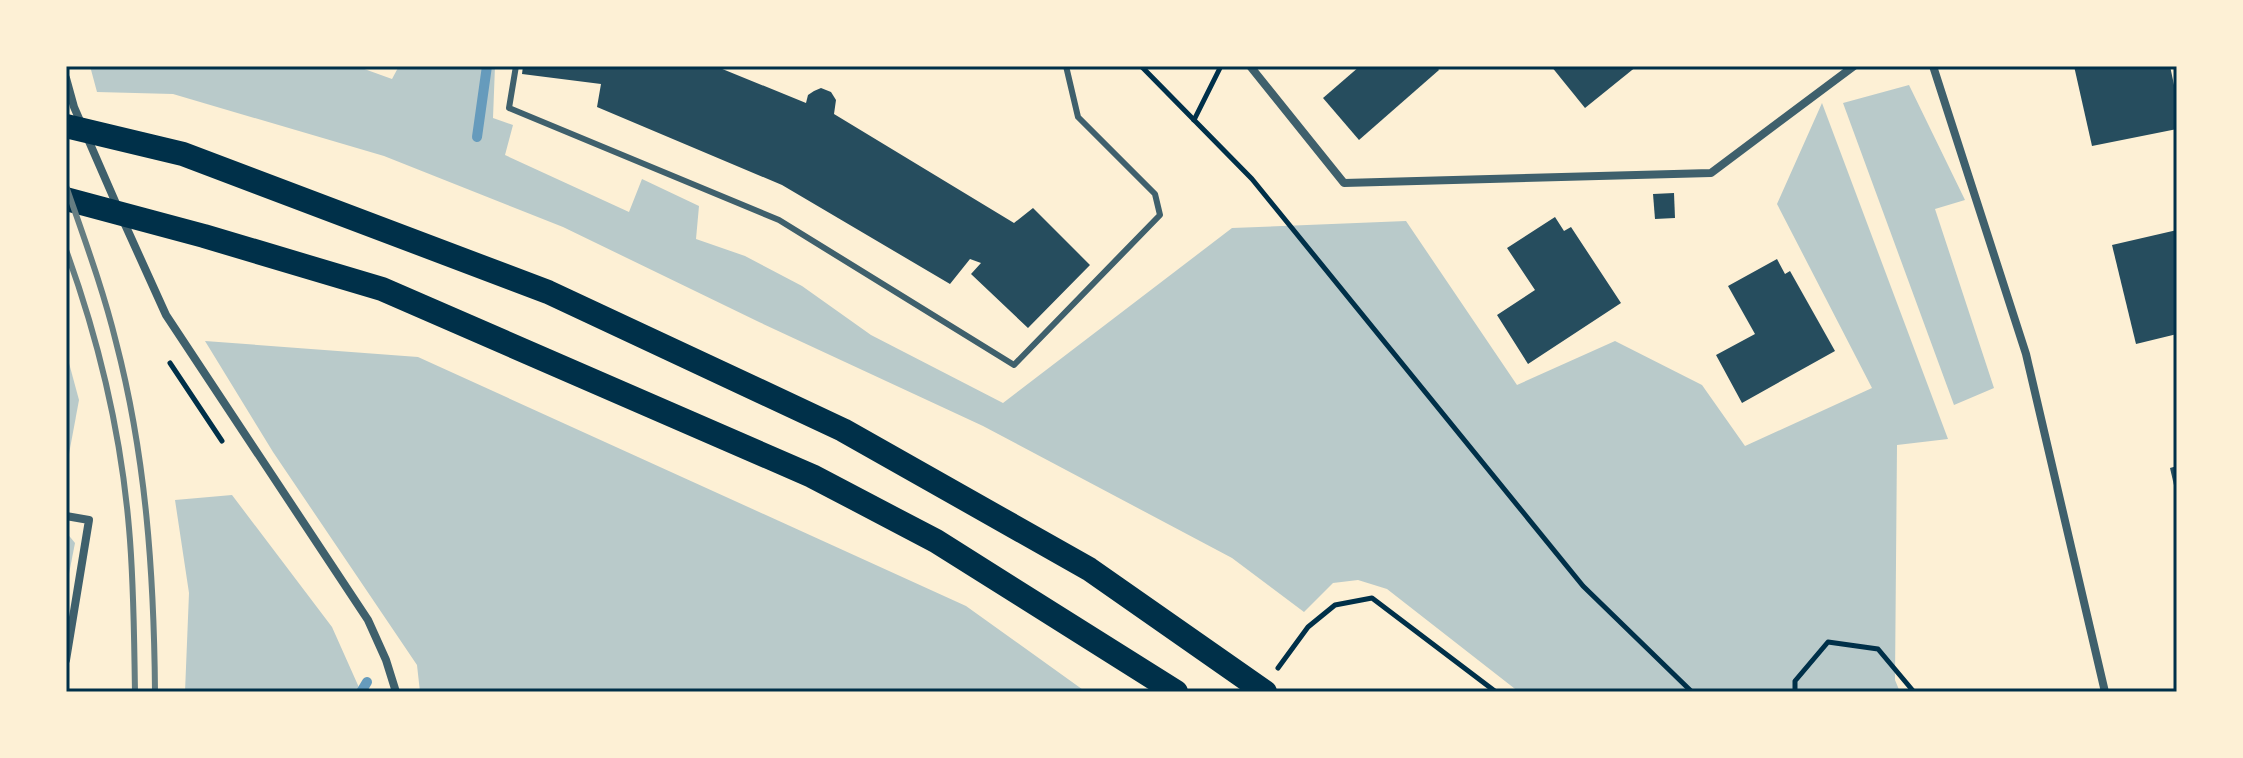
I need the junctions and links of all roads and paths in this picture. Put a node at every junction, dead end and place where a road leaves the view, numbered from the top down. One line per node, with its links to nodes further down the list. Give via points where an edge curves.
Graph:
1 (516, 66): 2 (lane, via 509,108 779,220 1014,365 1160,215 1155,194 1078,117)
2 (1066, 66)
3 (1141, 66): 9 (path)
4 (1221, 66): 9 (path)
5 (1250, 66): 6 (street, via 1344,183 1711,173)
6 (1854, 66)
7 (1933, 66): 22 (street, via 2026,354)
8 (66, 78): 15 (street, via 166,315 368,620)
9 (1194, 120): 19 (path, via 1252,179 1583,586)
10 (66, 126): 17 (highway, via 183,154 548,292 843,430 1089,569)
11 (66, 199): 16 (highway, via 382,289 812,476 936,541)
12 (66, 516): 14 (street, via 89,520)
13 (1285, 659): 18 (path, via 1308,627 1335,605 1372,598)
14 (66, 660)
15 (396, 692)
16 (1176, 692)
17 (1265, 692)
18 (1496, 692)
19 (1692, 692)
20 (1795, 692): 21 (path, via 1795,681 1828,642 1878,649)
21 (1914, 692)
22 (2105, 692)

